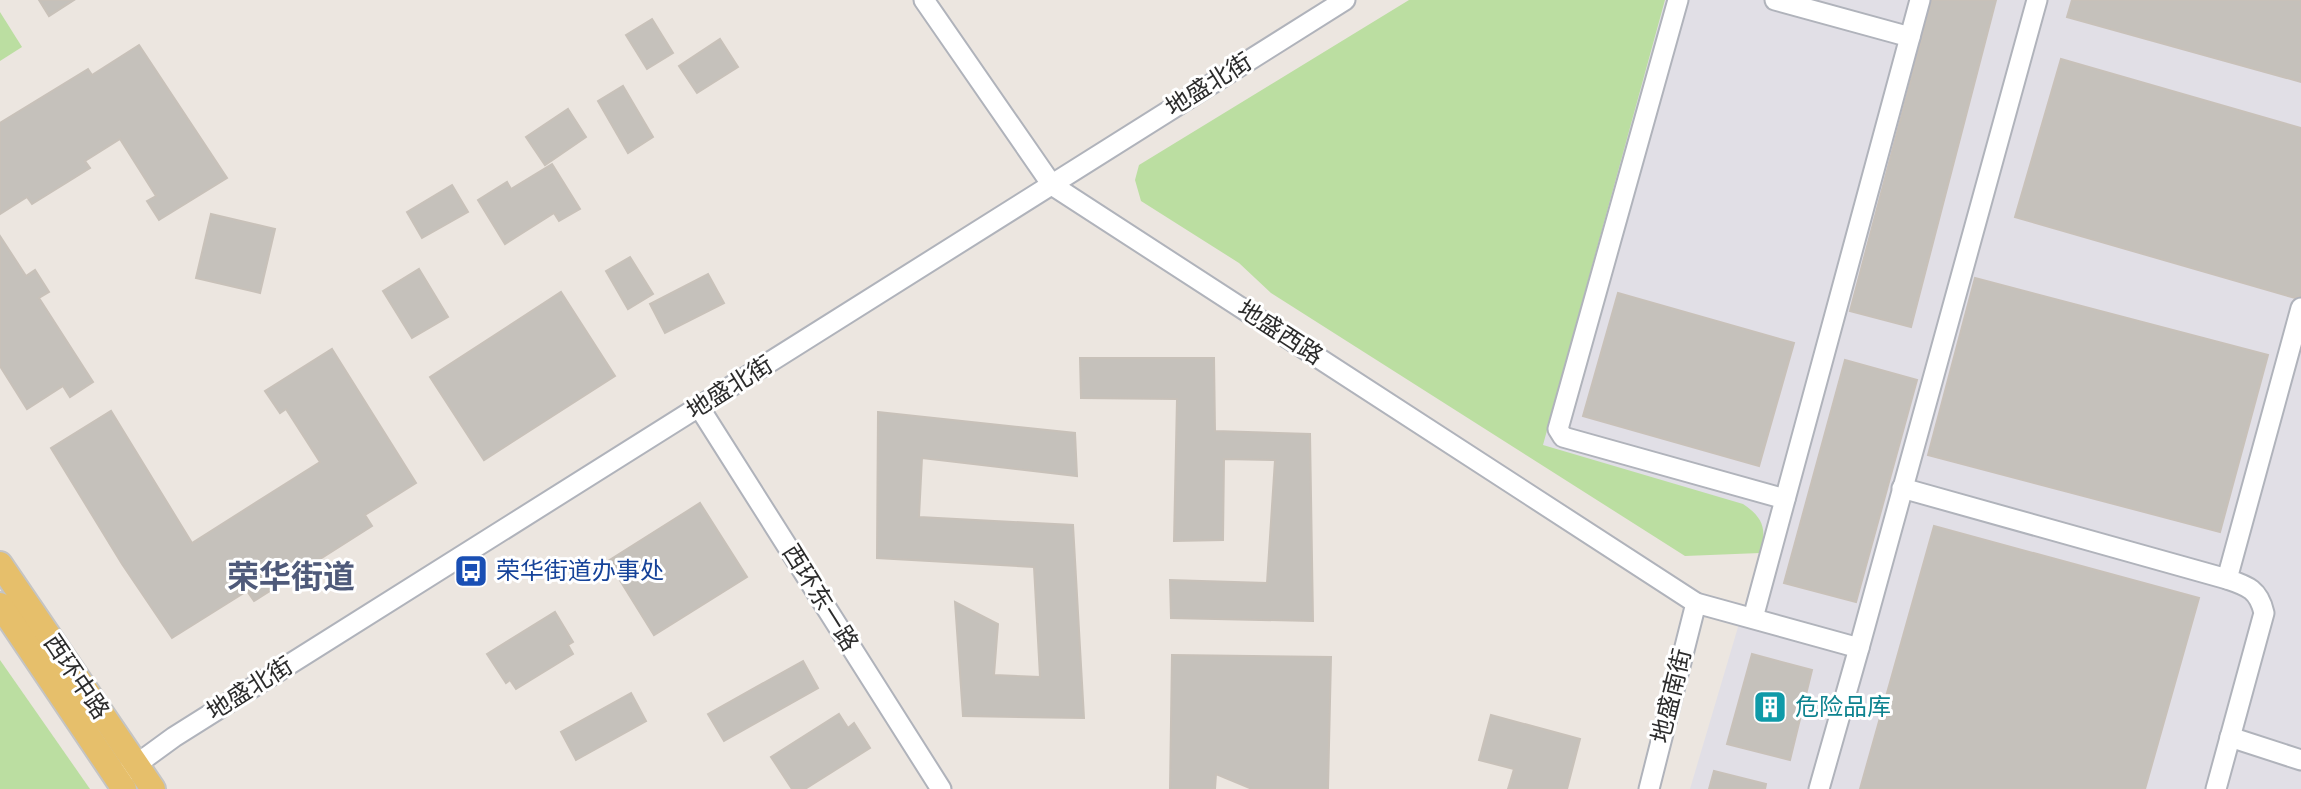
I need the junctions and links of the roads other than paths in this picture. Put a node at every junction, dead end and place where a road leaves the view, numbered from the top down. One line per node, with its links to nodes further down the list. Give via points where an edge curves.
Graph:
1 (924, 0): 8 (street, 地盛西路)
2 (1346, 0): 8 (street, 地盛北街)
3 (1678, 0): 12 (street, via 1558,429 1563,437)
4 (1775, 0): 7 (street)
5 (1920, 0): 7 (street)
6 (2036, 0): 11 (street)
7 (1910, 37): 12 (street)
8 (1052, 185): 10 (street, 地盛北街); 15 (street, 地盛西路)
9 (2301, 308): 14 (street)
10 (699, 407): 21 (street, 地盛北街, via 174,737); 23 (street, 西环东一路)
11 (1902, 488): 14 (street); 18 (street)
12 (1785, 499): 17 (street)
13 (0, 564): 21 (main road, 西环中路)
14 (2227, 579): 19 (street, via 2253,588 2264,613)
15 (1696, 603): 17 (street, 地盛西路); 24 (street, 地盛南街)
16 (0, 606): 21 (main road, 西环中路)
17 (1753, 618): 18 (street, 地盛西路)
18 (1859, 648): 25 (street)
19 (2230, 737): 20 (street); 26 (street)
20 (2301, 760)
21 (125, 778): 22 (main road, 西环中路)
22 (153, 789)
23 (941, 789)
24 (1649, 789)
25 (1819, 789)
26 (2216, 789)

